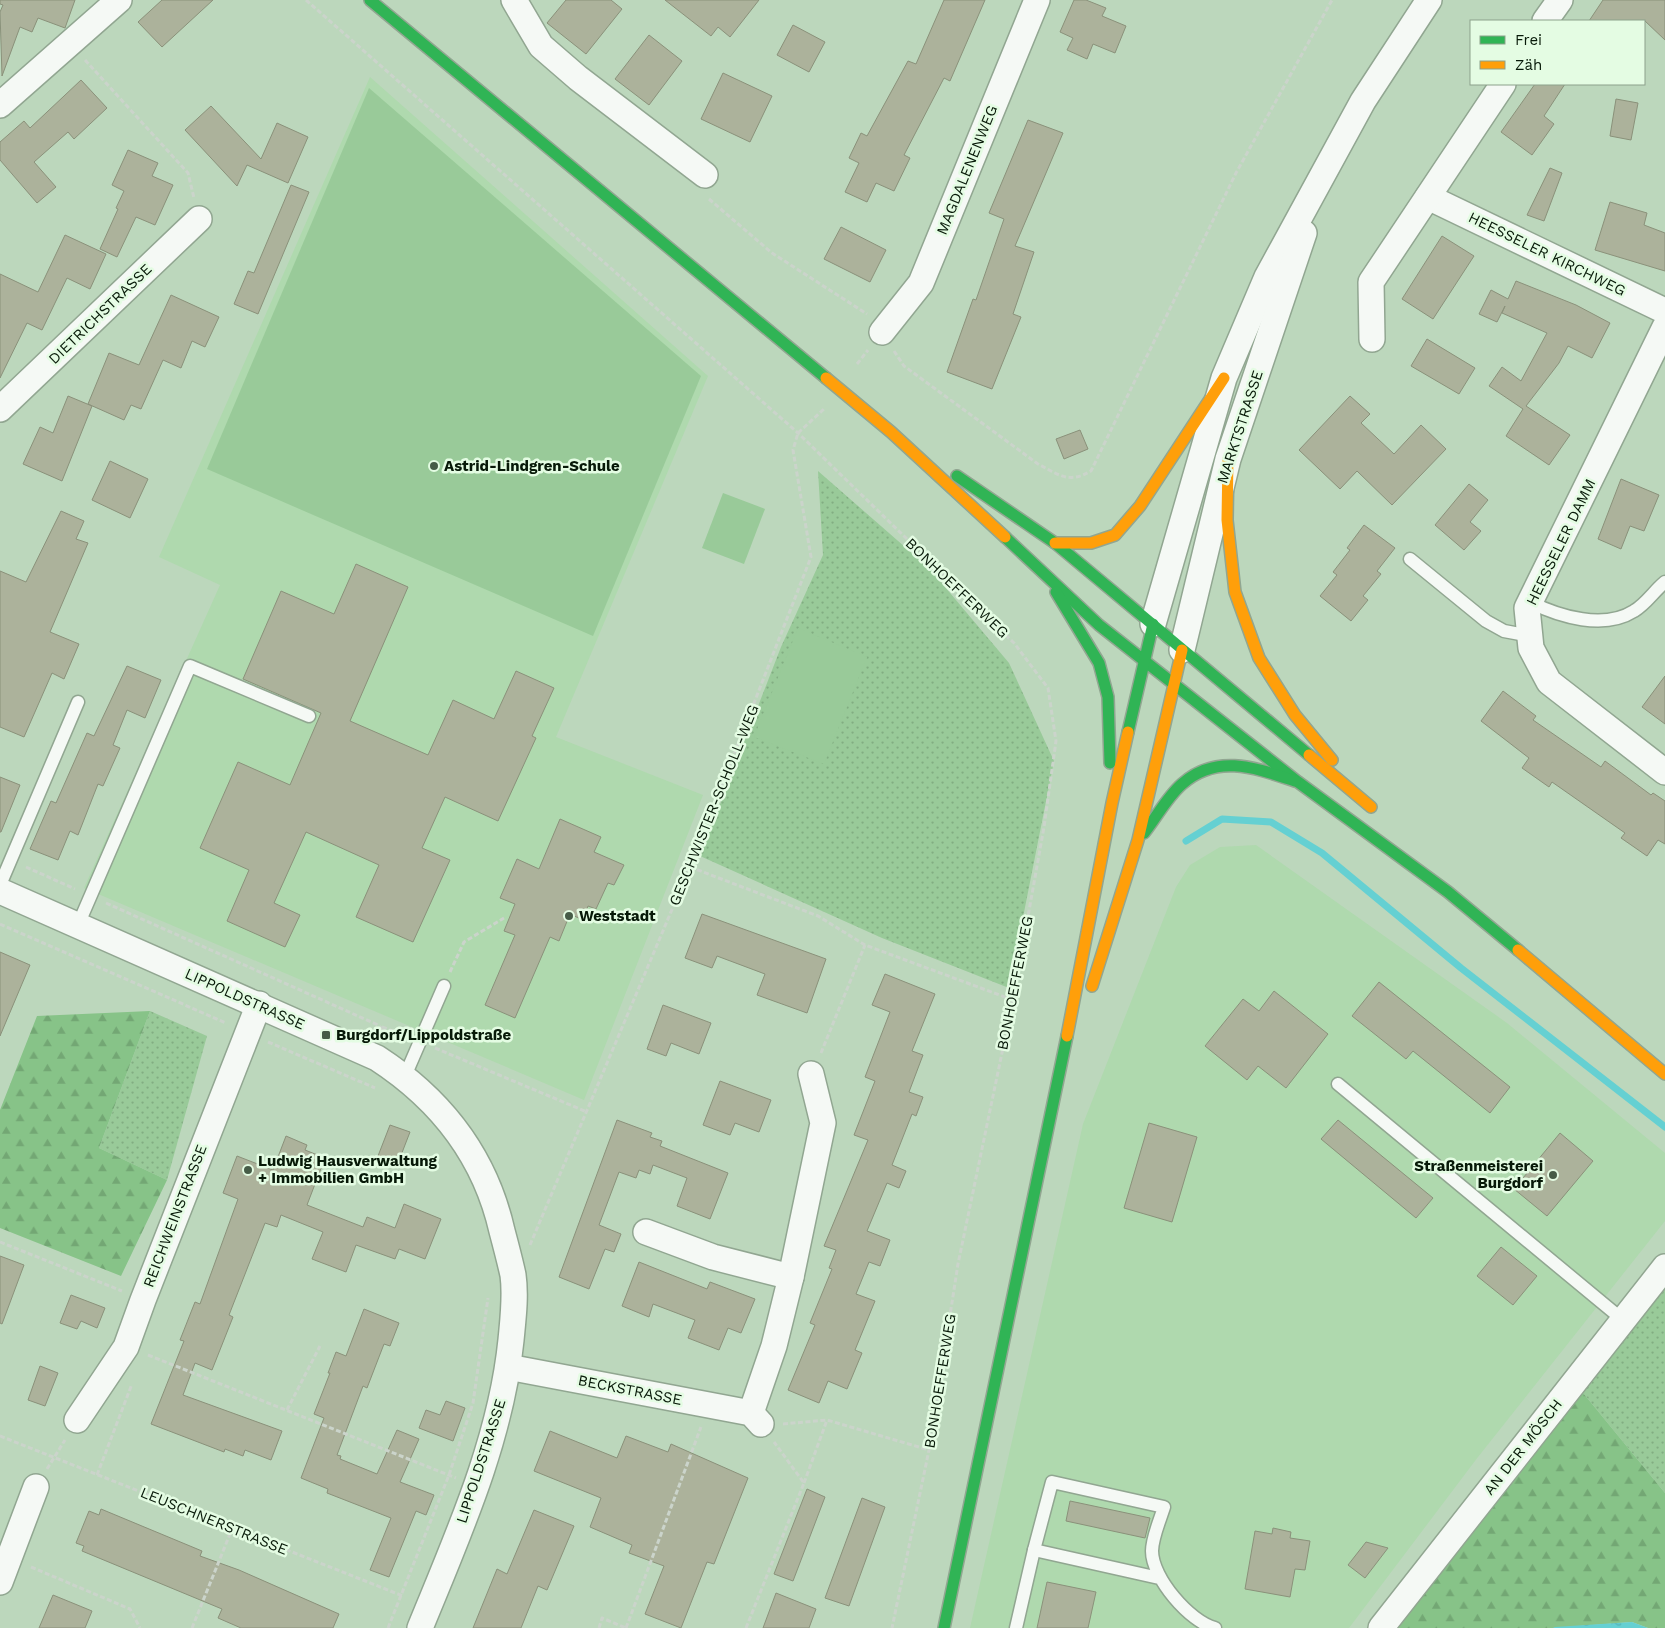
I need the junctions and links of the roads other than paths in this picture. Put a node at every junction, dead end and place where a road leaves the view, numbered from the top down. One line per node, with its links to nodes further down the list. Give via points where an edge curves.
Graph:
1 (119, 0): 9 (street)
2 (370, 0): 20 (main road)
3 (514, 0): 11 (street, via 541,46)
4 (1037, 0): 16 (street, MAGDALENENWEG, via 921,283)
5 (1429, 0): 10 (street, MARKTSTRASSE, via 1363,101)
6 (1560, 0): 7 (street)
7 (1546, 20)
8 (1501, 85): 12 (street)
9 (0, 105)
10 (1323, 174): 18 (street, MARKTSTRASSE, via 1267,276); 21 (street, MARKTSTRASSE)
11 (705, 175)
12 (1428, 197): 14 (street, HEESSELER KIRCHWEG); 17 (street, via 1371,282)
13 (199, 219): 19 (street, DIETRICHSTRASSE)
14 (1665, 312)
15 (1665, 327): 26 (street, HEESSELER DAMM)
16 (882, 332)
17 (1372, 339)
18 (1224, 378): 22 (main road, via 1140,506 1114,535 1091,543); 27 (street, MARKTSTRASSE)
19 (0, 409)
20 (891, 432): 22 (main road); 24 (main road)
21 (1228, 459): 29 (street, MARKTSTRASSE); 29 (main road, via 1227,520 1235,592 1259,658 1295,715 1374,811)
22 (1055, 543): 27 (main road)
23 (1410, 559): 28 (lane, via 1486,621 1504,631)
24 (1047, 578): 30 (main road); 36 (main road, via 1099,663 1108,696)
25 (1665, 582): 26 (lane, via 1635,611 1616,620 1564,615)
26 (1530, 602): 28 (street, HEESSELER DAMM, via 1527,608)
27 (1153, 624): 29 (main road); 30 (main road)
28 (1530, 636): 34 (street, HEESSELER DAMM, via 1531,648 1549,682)
29 (1182, 650): 31 (main road, MARKTSTRASSE)
30 (1143, 660): 31 (main road); 36 (main road)
31 (1173, 685): 35 (main road); 37 (main road, MARKTSTRASSE)
32 (78, 702): 39 (lane)
33 (309, 716): 42 (lane, via 190,666)
34 (1665, 772)
35 (1298, 782): 37 (main road, via 1249,766 1208,769 1182,784); 41 (main road)
36 (1112, 803): 49 (main road)
37 (1138, 840): 49 (main road, MARKTSTRASSE)
38 (1410, 850): 41 (main road)
39 (0, 885)
40 (0, 891): 42 (street, LIPPOLDSTRASSE)
41 (1448, 892): 47 (main road)
42 (78, 925): 44 (street, LIPPOLDSTRASSE)
43 (444, 986): 45 (lane)
44 (259, 1004): 45 (street, LIPPOLDSTRASSE, via 377,1058); 55 (street, REICHWEINSTRASSE, via 126,1347)
45 (409, 1067): 54 (street, LIPPOLDSTRASSE, via 482,1168 497,1209 513,1276 514,1314)
46 (811, 1074): 52 (street, via 823,1123)
47 (1665, 1074)
48 (1338, 1084): 53 (lane)
49 (1055, 1102): 61 (main road)
50 (646, 1232): 52 (street, via 713,1257)
51 (1665, 1267): 53 (street, AN DER MÖSCH)
52 (791, 1277): 54 (street, BECKSTRASSE, via 757,1419 709,1405)
53 (1623, 1320): 64 (street, AN DER MÖSCH)
54 (508, 1367): 60 (street, LIPPOLDSTRASSE, via 500,1410 476,1485)
55 (77, 1420)
56 (36, 1487): 59 (street)
57 (1034, 1550): 58 (lane); 58 (lane, via 1052,1482 1164,1507 1152,1551); 62 (lane)
58 (1159, 1578): 63 (lane, via 1189,1614)
59 (0, 1582)
60 (424, 1618)
61 (944, 1628)
62 (1016, 1628)
63 (1215, 1628)
64 (1380, 1628)

